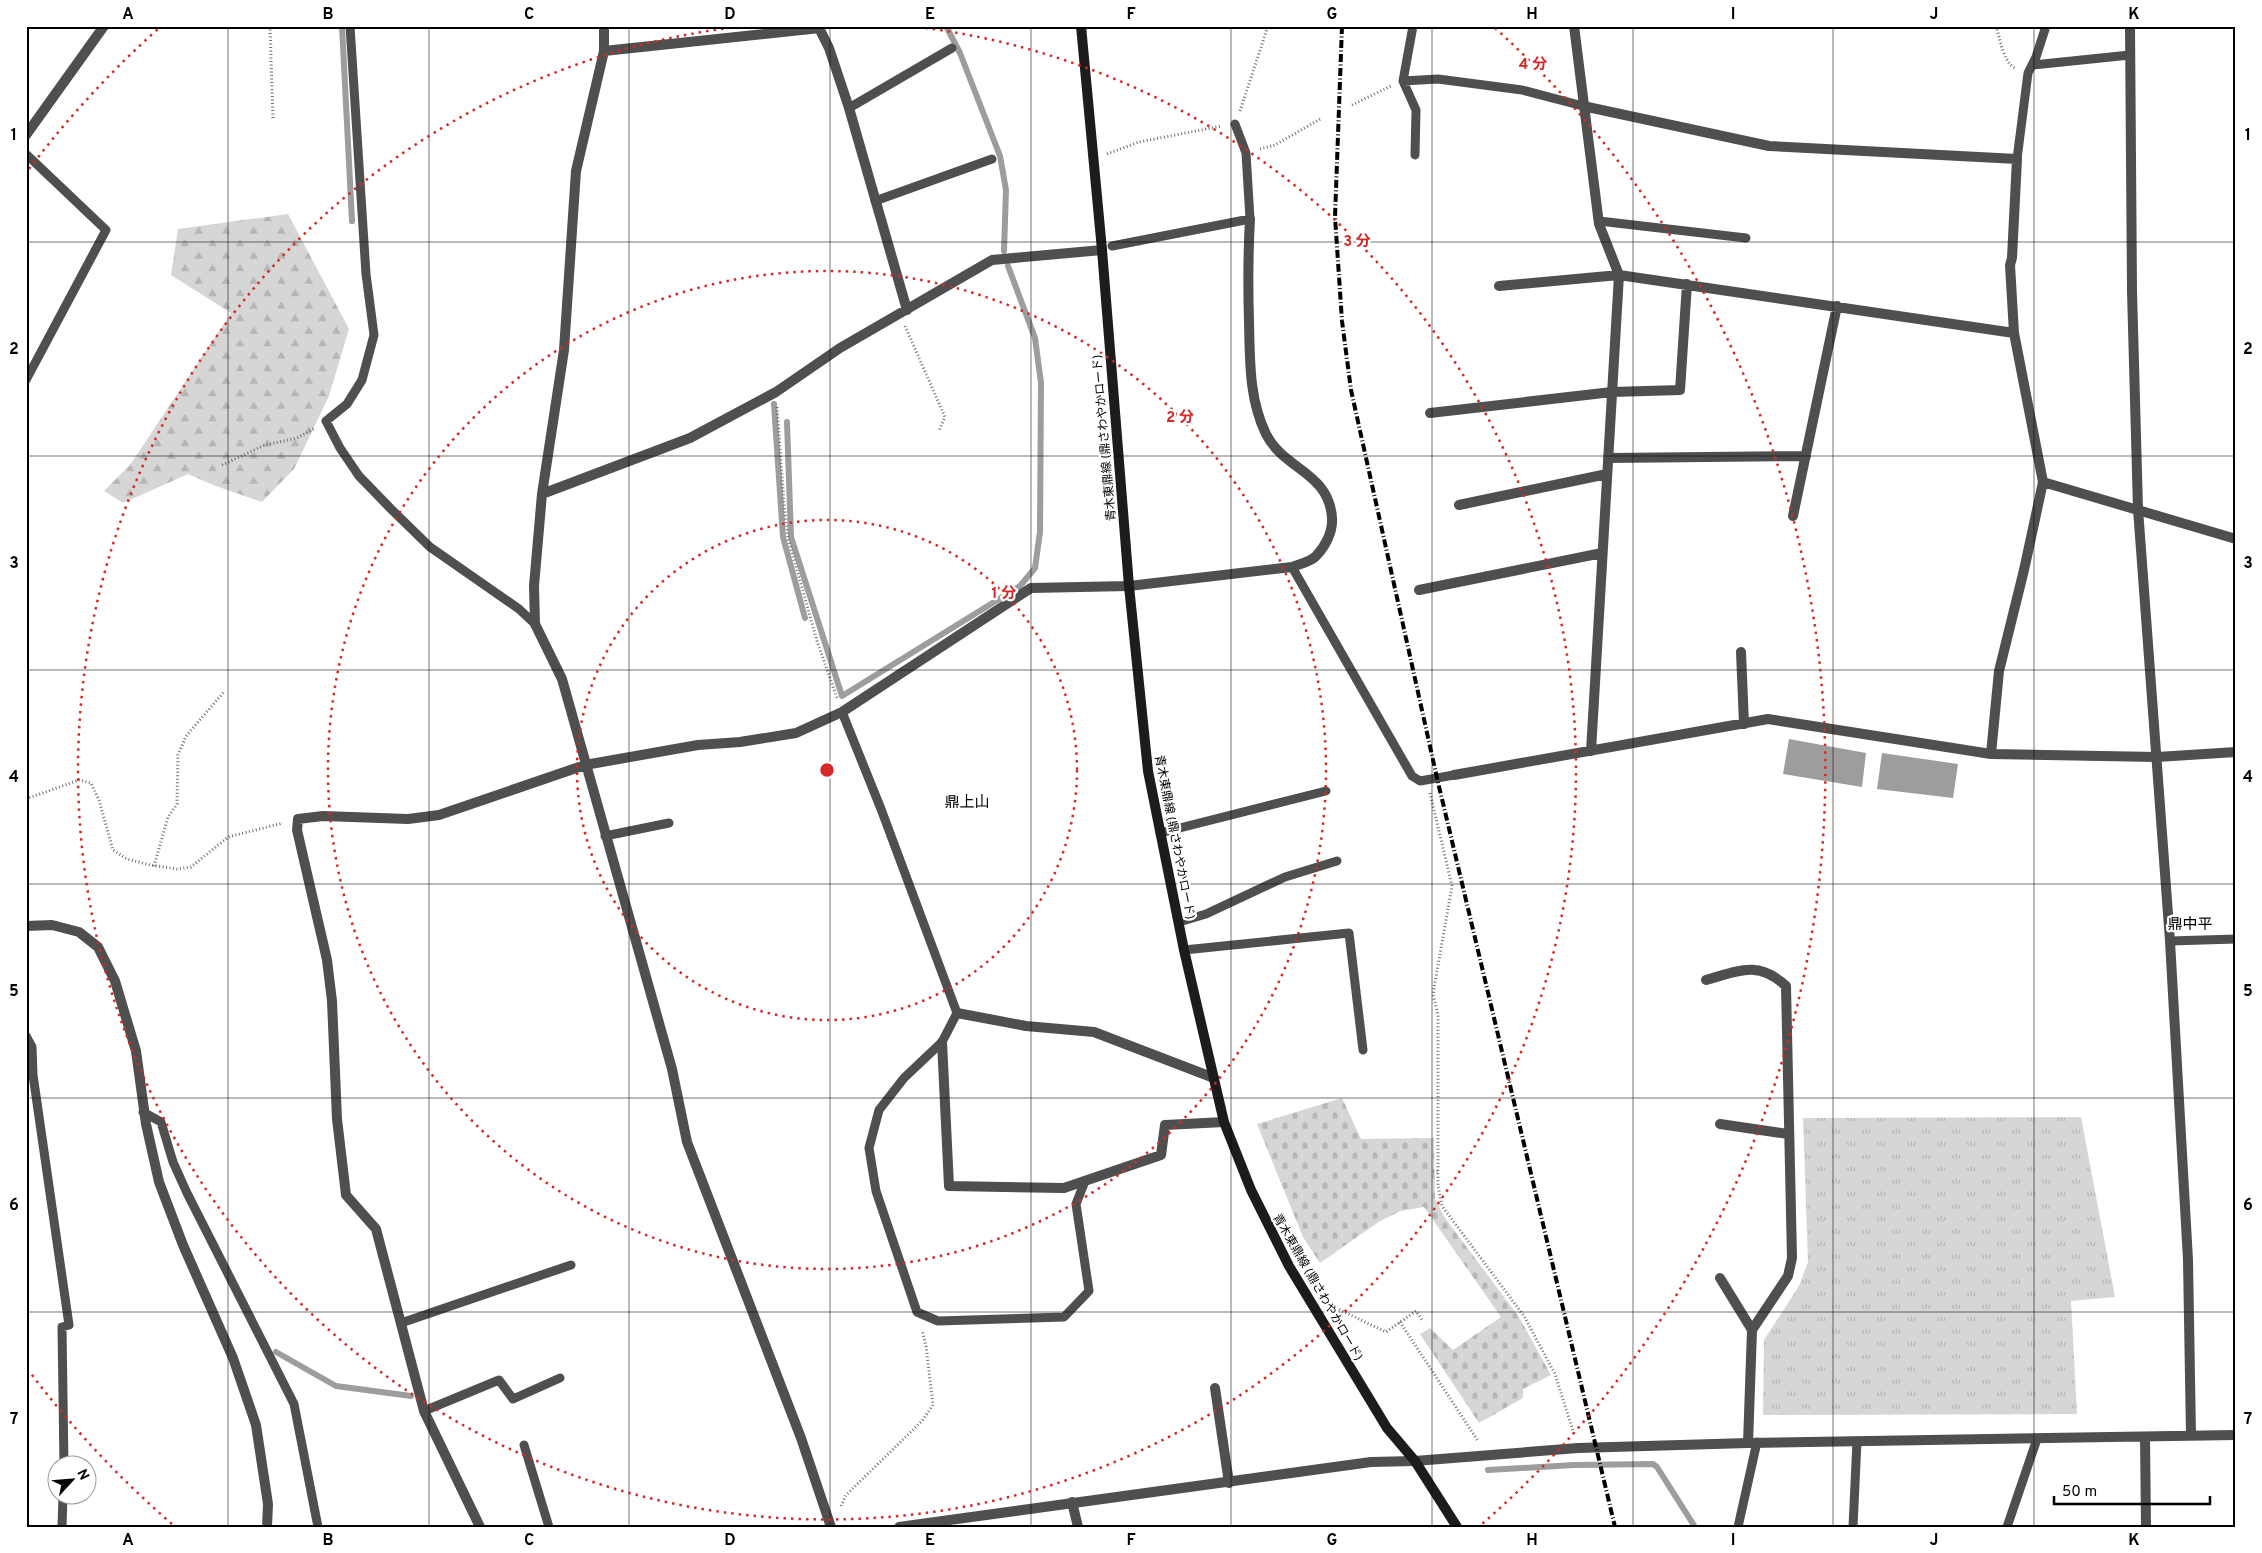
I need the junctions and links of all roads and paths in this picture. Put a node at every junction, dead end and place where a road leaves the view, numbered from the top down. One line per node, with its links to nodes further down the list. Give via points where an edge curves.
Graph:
1 (104, 26): 24 (street)
2 (270, 26): 22 (path)
3 (350, 26): 47 (lane, via 366,274 374,335 362,380 347,404)
4 (604, 26): 14 (street)
5 (1081, 26): 28 (main road, 青木東鼎線 (鼎さわやかロード))
6 (1268, 26): 23 (path)
7 (1413, 26): 17 (lane)
8 (1574, 26): 19 (street)
9 (1996, 26): 16 (path, via 2011,67)
10 (2046, 26): 16 (lane)
11 (2130, 26): 15 (street)
12 (820, 27): 14 (street); 20 (street)
13 (952, 48): 20 (lane)
14 (604, 51): 54 (street, via 576,171 564,350)
15 (2130, 56): 16 (lane); 56 (street)
16 (2030, 69): 30 (lane)
17 (1403, 81): 18 (path); 19 (lane, via 1438,79 1522,90); 27 (lane, via 1416,110)
18 (1352, 106)
19 (1583, 106): 30 (street, via 1769,146); 33 (street)
20 (849, 108): 31 (street)
21 (1322, 118): 26 (path, via 1275,145)
22 (273, 119)
23 (1235, 124): 26 (lane); 28 (path, via 1139,142 1110,154)
24 (26, 136)
25 (26, 154): 43 (lane, via 106,230)
26 (1246, 154): 32 (lane)
27 (1415, 155)
28 (1092, 156): 36 (main road, 青木東鼎線 (鼎さわやかロード))
29 (992, 159): 31 (lane)
30 (2017, 160): 42 (street, via 2010,265)
31 (876, 201): 41 (street)
32 (1250, 219): 35 (lane); 60 (street, via 1250,378 1255,406 1267,435 1282,456 1319,484 1329,501 1332,520 1329,537 1315,557)
33 (1599, 221): 34 (lane); 37 (street)
34 (1746, 238)
35 (1112, 246)
36 (1102, 250): 41 (street, via 992,260); 61 (main road, 青木東鼎線 (鼎さわやかロード))
37 (1619, 275): 38 (street); 39 (street); 45 (street)
38 (1687, 284): 40 (street); 45 (street, via 1680,390)
39 (1499, 286)
40 (1837, 306): 42 (street); 49 (street)
41 (903, 312): 44 (street, via 840,348); 48 (path, via 945,417)
42 (2014, 333): 53 (street)
43 (26, 380)
44 (776, 392): 54 (street, via 690,438); 66 (path, via 788,538 817,641)
45 (1612, 392): 46 (street); 50 (street)
46 (1430, 413)
47 (326, 421): 51 (path, via 297,438 265,445); 63 (lane, via 359,476 391,509 430,546)
48 (939, 431)
49 (1806, 456): 50 (street); 57 (street)
50 (1608, 458): 52 (street)
51 (222, 465)
52 (1607, 474): 55 (street); 59 (street)
53 (2043, 482): 56 (street); 70 (street, via 1999,671)
54 (542, 494): 63 (street, via 534,586)
55 (1459, 505)
56 (2138, 509): 58 (street); 71 (street)
57 (1793, 516)
58 (2236, 539)
59 (1602, 553): 62 (street); 68 (street)
60 (1292, 567): 61 (street); 74 (lane, via 1412,776 1420,781)
61 (1129, 586): 66 (street, via 1030,588); 79 (main road, 青木東鼎線 (鼎さわやかロード), via 1148,771)
62 (1419, 590)
63 (535, 624): 72 (street, via 562,679)
64 (1741, 652): 67 (street)
65 (224, 692): 82 (path, via 186,736 178,755 177,804 168,817)
66 (842, 712): 72 (street, via 796,733 698,745); 89 (lane)
67 (1744, 724): 68 (street); 70 (street, via 1768,719)
68 (1591, 751): 73 (street)
69 (2236, 752): 71 (street)
70 (1991, 754): 71 (street)
71 (2156, 757): 86 (street)
72 (585, 766): 77 (street, via 439,815 408,819 323,816); 80 (street)
73 (1454, 775): 74 (lane)
74 (1426, 780): 99 (path, via 1452,886 1433,994 1438,1015)
75 (1326, 791): 79 (lane)
76 (26, 799): 82 (path, via 79,780 91,783 113,850 127,859)
77 (298, 819): 82 (path, via 228,837 191,867); 107 (street, via 297,830 327,960 337,1118 346,1194 376,1229)
78 (670, 822): 80 (lane)
79 (1160, 833): 83 (main road, 青木東鼎線 (鼎さわやかロード))
80 (605, 836): 132 (street, via 672,1069 687,1142)
81 (1337, 861): 83 (lane, via 1284,877 1206,914)
82 (154, 866)
83 (1179, 922): 87 (main road, 青木東鼎線 (鼎さわやかロード))
84 (26, 926): 94 (street, via 52,925 80,932 98,947 115,981 136,1051)
85 (2236, 939): 86 (lane)
86 (2170, 941): 112 (street, via 2188,1260)
87 (1184, 950): 92 (lane, via 1349,933); 93 (main road, 青木東鼎線 (鼎さわやかロード))
88 (1706, 980): 97 (street, via 1759,969 1774,974 1786,986)
89 (957, 1013): 91 (lane); 93 (street, via 1026,1026 1094,1032)
90 (26, 1036): 121 (lane, via 32,1047 33,1075 68,1325 62,1327)
91 (942, 1042): 100 (street, via 949,1186 1064,1188); 104 (lane, via 904,1078 878,1110 869,1148 876,1191)
92 (1363, 1050)
93 (1214, 1078): 95 (main road, 青木東鼎線 (鼎さわやかロード))
94 (143, 1112): 128 (street, via 159,1182 232,1358 256,1425 268,1504); 129 (lane, via 161,1122 187,1193 294,1404)
95 (1224, 1122): 100 (street, via 1165,1125 1161,1155); 122 (main road, 青木東鼎線 (鼎さわやかロード), via 1251,1190 1289,1266 1387,1428)
96 (1720, 1124): 97 (street)
97 (1788, 1134): 108 (street, via 1792,1258 1788,1276)
98 (1433, 1171): 99 (path)
99 (1438, 1171): 119 (path, via 1442,1206 1524,1316 1555,1374)
100 (1085, 1181): 104 (lane, via 1076,1204 1089,1291 1064,1317 938,1321)
101 (571, 1265): 107 (lane)
102 (1720, 1278): 108 (street)
103 (1336, 1308): 106 (path, via 1386,1332)
104 (917, 1312): 126 (path, via 926,1346 933,1405 922,1421 846,1495)
105 (1422, 1320): 106 (path, via 1416,1311)
106 (1400, 1322): 120 (path)
107 (401, 1323): 111 (street)
108 (1752, 1330): 117 (street)
109 (560, 1378): 111 (lane, via 513,1399 499,1380)
110 (1215, 1388): 123 (street)
111 (424, 1410): 130 (street)
112 (2191, 1435): 113 (street); 114 (street)
113 (2236, 1435)
114 (2145, 1437): 115 (street); 139 (street)
115 (2036, 1439): 116 (street); 138 (lane)
116 (1857, 1441): 117 (street); 137 (lane)
117 (1752, 1442): 119 (street); 136 (lane)
118 (524, 1445): 131 (lane)
119 (1578, 1448): 120 (street)
120 (1486, 1454): 122 (street)
121 (64, 1456)
122 (1415, 1461): 123 (street, via 1371,1462); 135 (main road, 青木東鼎線 (鼎さわやかロード))
123 (1230, 1483): 124 (street)
124 (1072, 1502): 133 (street); 134 (street)
125 (63, 1506): 127 (lane)
126 (840, 1509)
127 (62, 1527)
128 (267, 1527)
129 (318, 1527)
130 (480, 1527)
131 (549, 1527)
132 (832, 1527)
133 (899, 1527)
134 (1078, 1527)
135 (1457, 1527)
136 (1738, 1527)
137 (1853, 1527)
138 (2008, 1527)
139 (2146, 1527)

